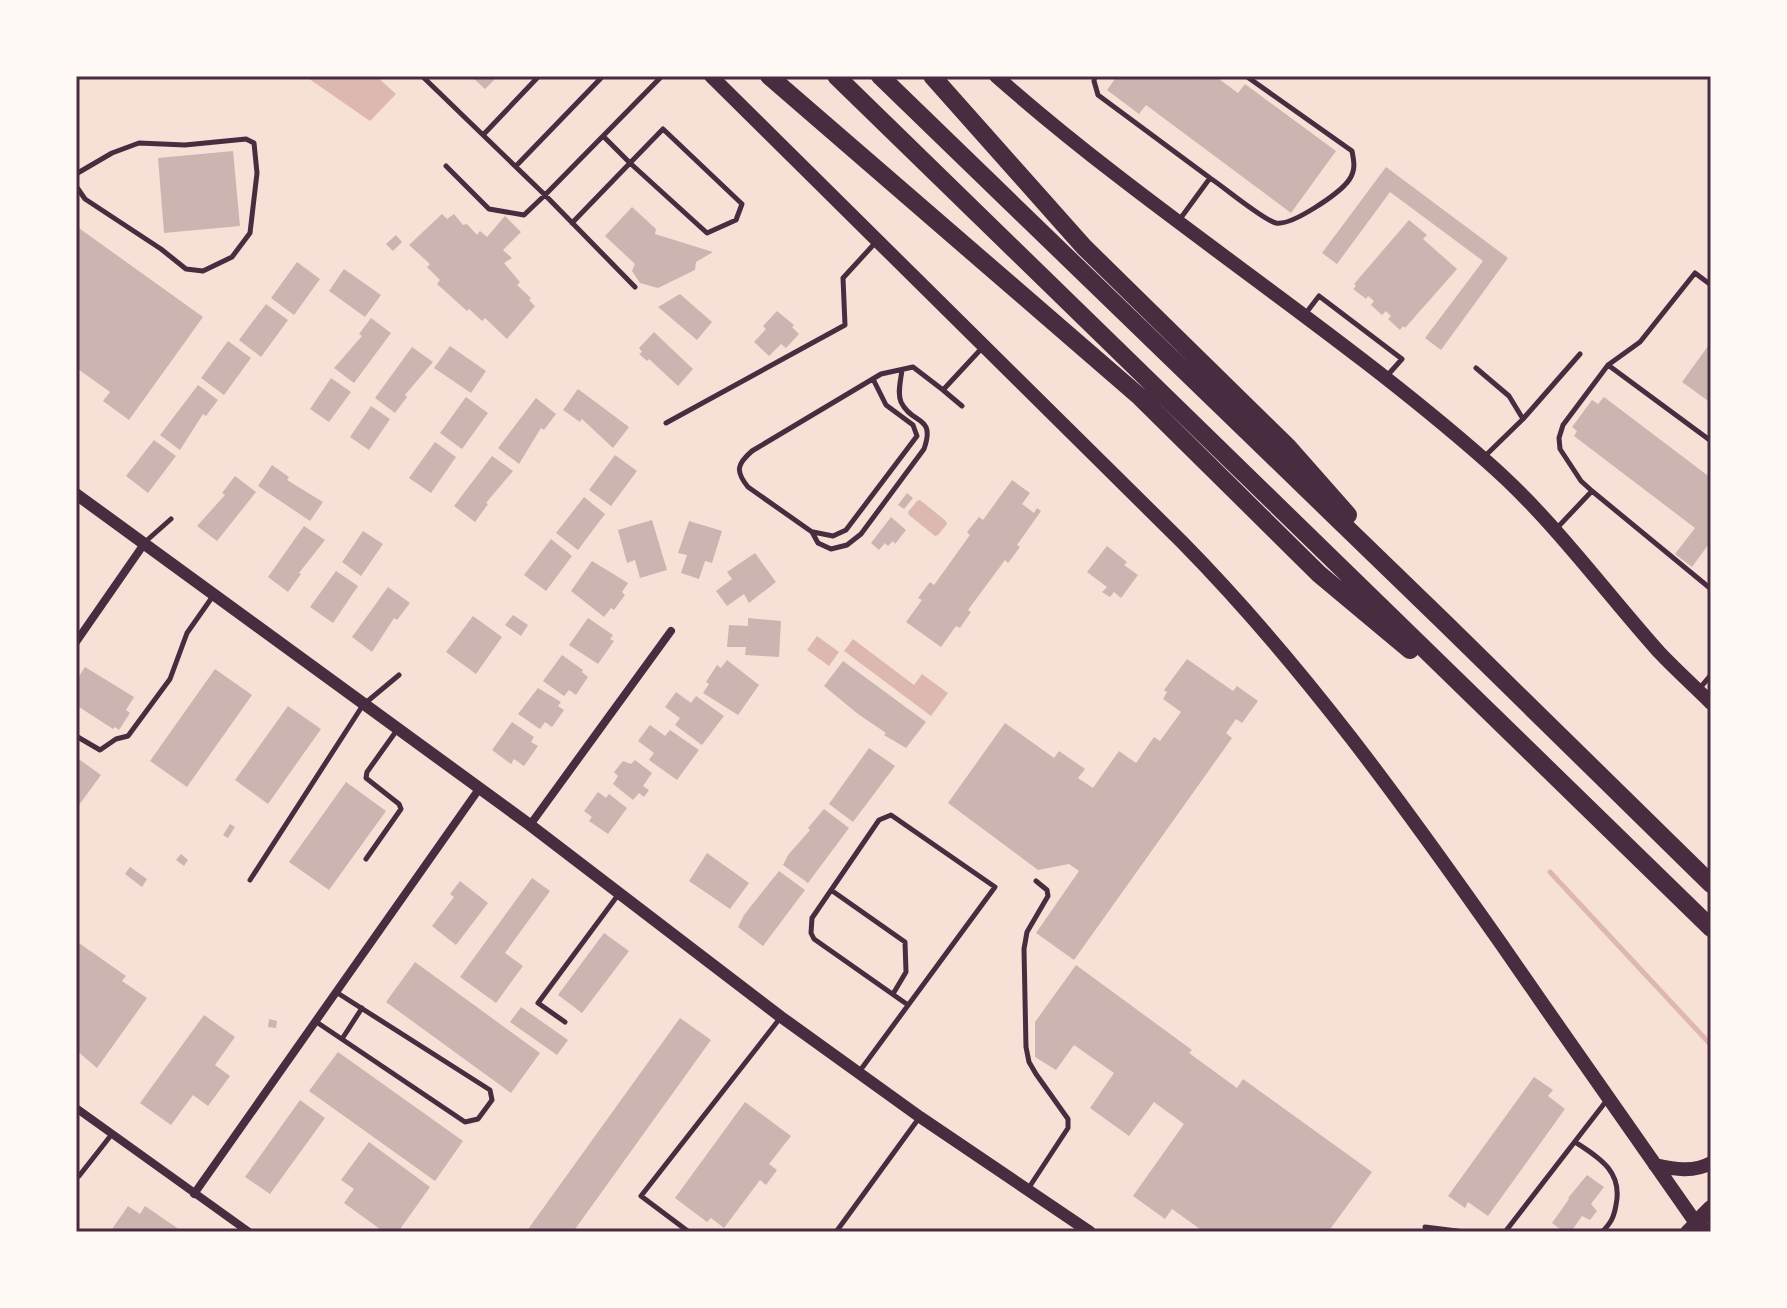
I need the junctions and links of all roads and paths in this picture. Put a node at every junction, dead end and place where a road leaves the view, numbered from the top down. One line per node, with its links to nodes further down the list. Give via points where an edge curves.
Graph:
1 (422, 76): 13 (lane)
2 (539, 76): 13 (lane)
3 (603, 76): 17 (lane)
4 (662, 76): 14 (lane)
5 (711, 76): 24 (main road)
6 (769, 76): 59 (highway, via 1140,397 1319,574)
7 (836, 76): 59 (highway)
8 (880, 76): 49 (highway)
9 (932, 76): 49 (highway, via 1084,247 1288,447)
10 (996, 76): 23 (main road)
11 (1095, 76): 19 (lane, via 1098,95)
12 (1246, 76): 19 (lane, via 1352,151 1355,165 1348,181 1286,224 1273,223)
13 (483, 135): 17 (lane)
14 (603, 136): 15 (lane); 21 (lane)
15 (630, 163): 15 (lane, via 663,129 742,204 736,220 707,233); 22 (lane)
16 (446, 166): 21 (lane, via 489,209 524,215)
17 (516, 166): 21 (lane)
18 (76, 174): 20 (lane, via 139,143 246,139 254,143 257,173 250,233 232,257 203,271 186,269 85,199)
19 (1210, 178): 23 (lane)
20 (76, 186)
21 (545, 195): 22 (lane)
22 (572, 223): 26 (lane)
23 (1177, 223): 27 (main road)
24 (877, 241): 28 (main road); 38 (lane, via 843,278 845,325)
25 (1711, 285): 30 (lane, via 1695,273 1640,342)
26 (635, 287)
27 (1303, 317): 33 (main road); 33 (lane, via 1319,296 1402,359)
28 (983, 347): 35 (lane); 78 (main road, via 1234,595 1295,666 1418,825)
29 (1580, 354): 37 (lane)
30 (1608, 365): 39 (lane); 41 (lane, via 1559,438 1560,449)
31 (1476, 368): 37 (lane, via 1509,396)
32 (902, 370): 34 (lane); 35 (lane, via 913,367); 45 (lane, via 899,394 902,404 926,426 924,449 861,534 847,545 831,549 818,543)
33 (1385, 378): 40 (main road)
34 (873, 379): 45 (lane, via 886,405 913,425 917,436 846,530 833,536); 45 (lane, via 741,461 740,477 748,487)
35 (943, 390): 36 (lane)
36 (962, 406)
37 (1523, 419): 40 (lane)
38 (666, 423)
39 (1711, 441)
40 (1483, 457): 44 (main road)
41 (1592, 491): 44 (lane); 47 (lane)
42 (76, 494): 46 (street)
43 (171, 519): 46 (lane)
44 (1555, 530): 54 (main road)
45 (812, 532)
46 (144, 544): 48 (street); 51 (street)
47 (1711, 589)
48 (213, 595): 56 (street); 58 (lane, via 187,633 170,679 128,736 100,750)
49 (1446, 624): 65 (highway)
50 (671, 631): 61 (street)
51 (76, 642)
52 (399, 675): 56 (lane)
53 (1711, 675): 54 (lane)
54 (1698, 690): 55 (main road)
55 (1711, 703)
56 (363, 705): 57 (street); 63 (lane)
57 (397, 730): 60 (street); 62 (lane, via 366,778 401,809)
58 (76, 736)
59 (1529, 752): 68 (highway)
60 (479, 789): 61 (street); 69 (street)
61 (530, 825): 67 (street)
62 (366, 859)
63 (250, 880)
64 (1036, 881): 86 (lane, via 1048,896 1027,932 1024,949 1026,1047 1029,1062 1068,1119 1068,1128)
65 (1711, 884)
66 (831, 890): 70 (lane, via 905,942 906,972); 70 (lane, via 812,918 814,939); 71 (lane, via 879,820 891,815 995,887)
67 (620, 893): 73 (street); 75 (lane, via 538,1003)
68 (1711, 928)
69 (335, 992): 72 (lane); 74 (street)
70 (893, 994): 71 (lane)
71 (908, 1005): 77 (lane)
72 (362, 1008): 76 (lane); 76 (lane, via 490,1090 492,1100 478,1119 465,1122)
73 (781, 1017): 77 (street); 92 (lane, via 641,1196)
74 (314, 1021): 76 (lane); 87 (street)
75 (565, 1022)
76 (342, 1039)
77 (858, 1072): 80 (street)
78 (1609, 1098): 82 (lane); 84 (main road)
79 (76, 1108): 81 (street)
80 (920, 1117): 86 (street); 93 (lane)
81 (112, 1134): 85 (lane); 87 (street)
82 (1575, 1142): 96 (lane); 97 (lane, via 1614,1173 1619,1192 1611,1223)
83 (1711, 1163): 84 (main road, via 1688,1170)
84 (1655, 1165): 90 (main road)
85 (76, 1174)
86 (1028, 1190): 94 (street)
87 (194, 1194): 91 (street)
88 (1711, 1208): 90 (highway)
89 (1425, 1227): 95 (lane)
90 (1696, 1229)
91 (249, 1232)
92 (689, 1232)
93 (836, 1232)
94 (1090, 1232)
95 (1465, 1232)
96 (1505, 1232)
97 (1602, 1232)

